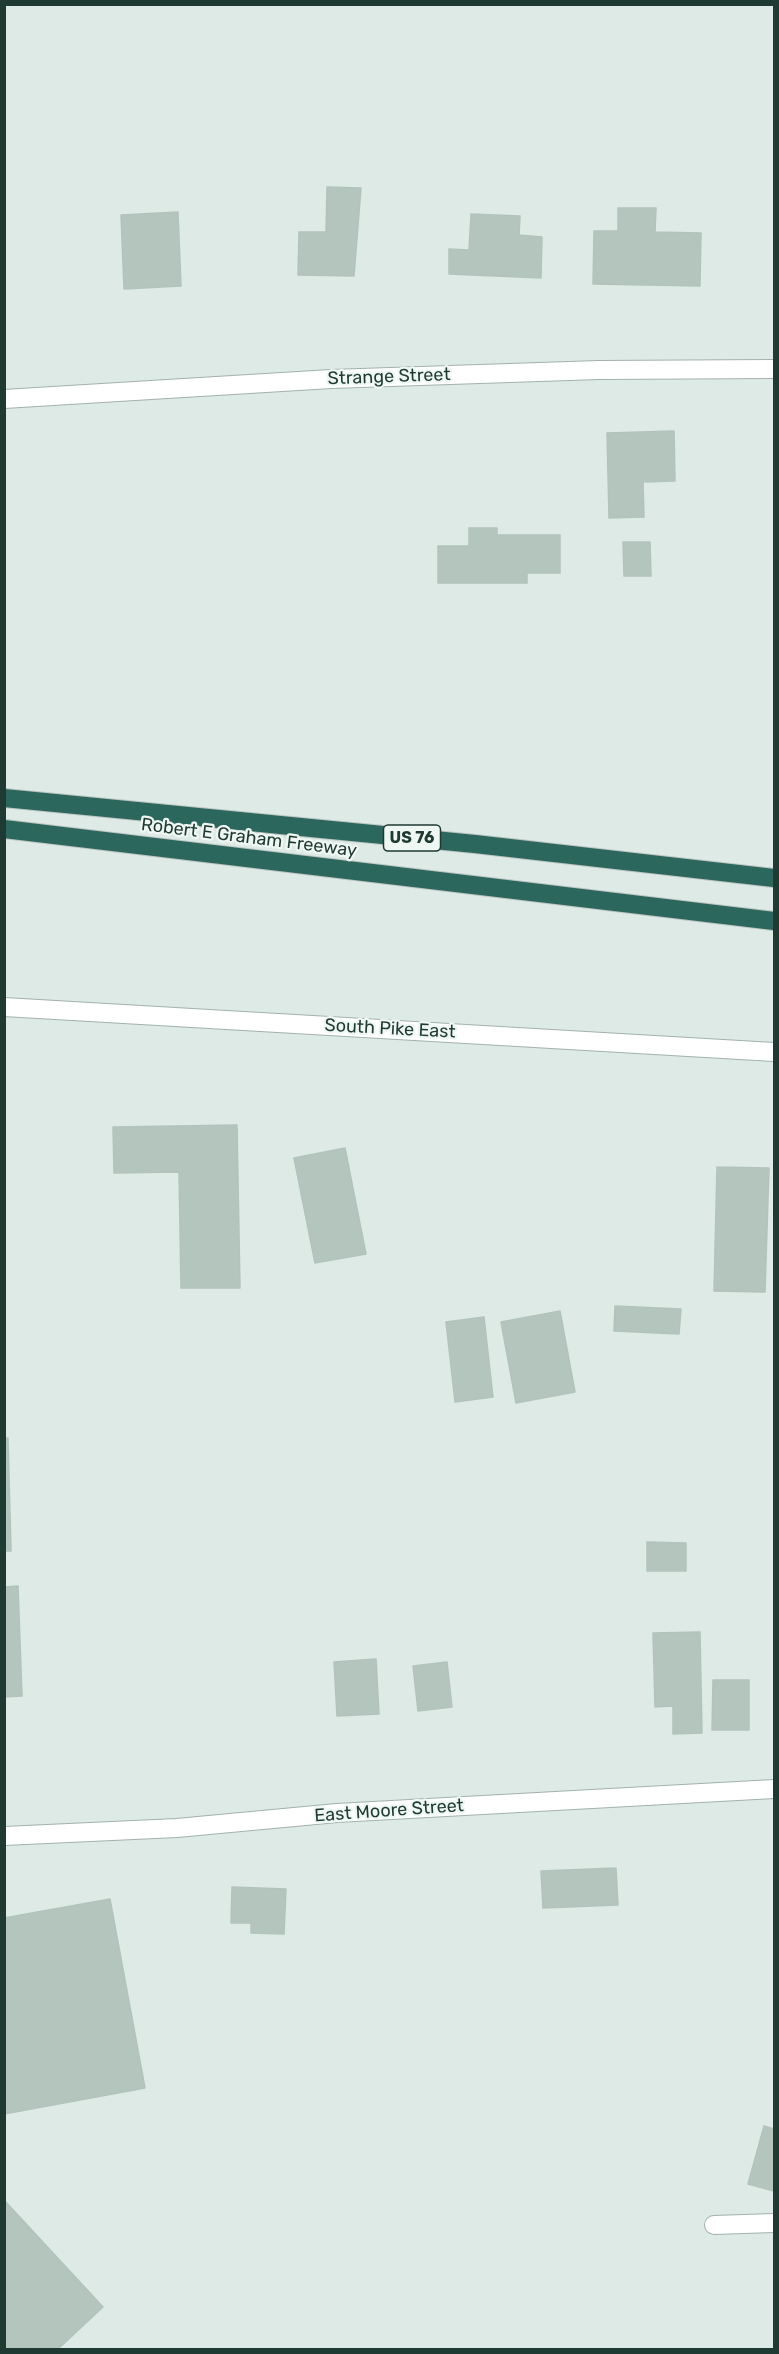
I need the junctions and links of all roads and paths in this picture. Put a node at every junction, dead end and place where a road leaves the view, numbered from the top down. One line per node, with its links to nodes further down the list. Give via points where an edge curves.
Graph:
1 (774, 369): 2 (street, Strange Street, via 331,379)
2 (4, 399)
3 (4, 798): 5 (highway, Robert E Graham Freeway / US 76)
4 (4, 829): 6 (highway, Robert E Graham Freeway / US 76)
5 (774, 878)
6 (774, 921)
7 (4, 1007): 8 (street, South Pike East)
8 (774, 1052)
9 (774, 1789): 10 (street, East Moore Street)
10 (4, 1836)
11 (774, 2223): 12 (street)
12 (714, 2225)

